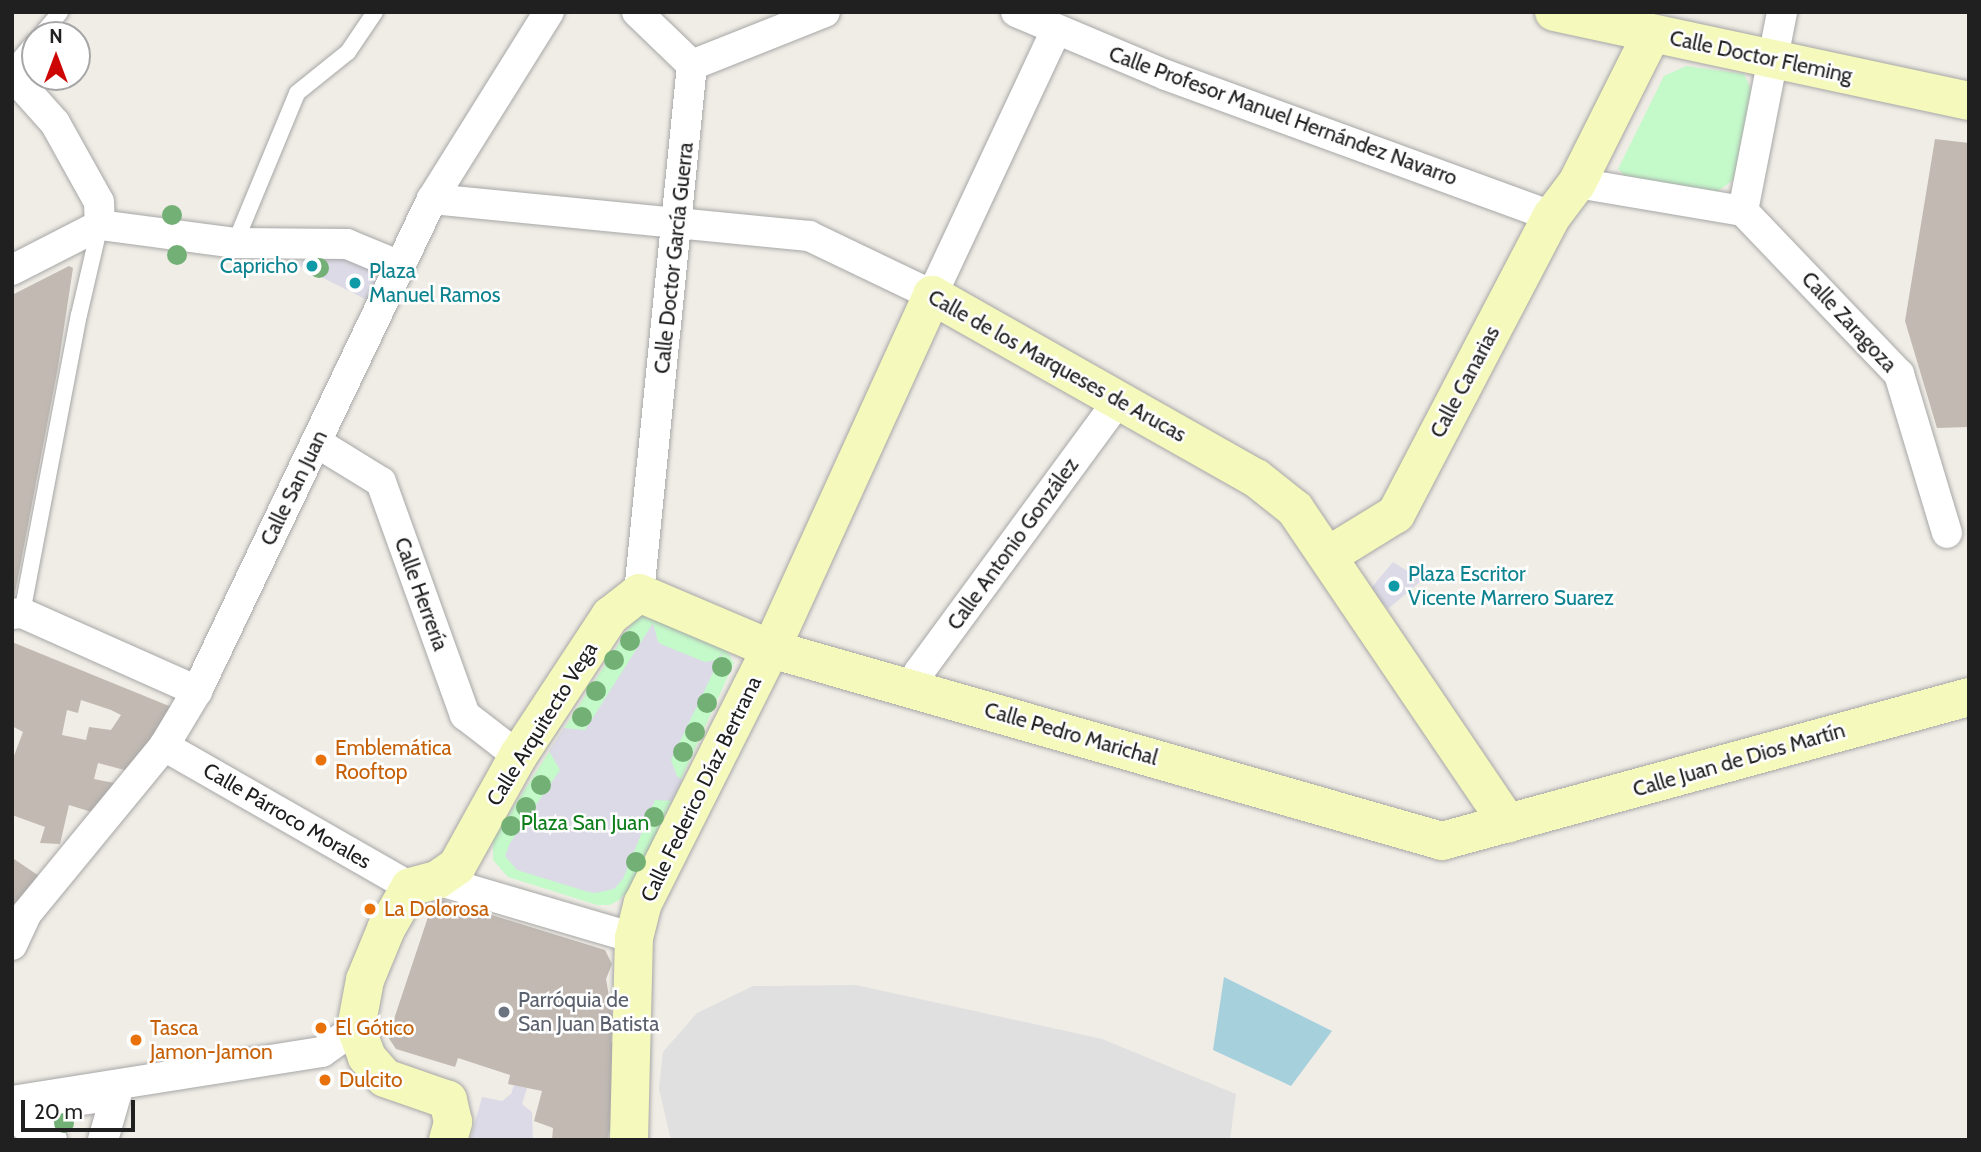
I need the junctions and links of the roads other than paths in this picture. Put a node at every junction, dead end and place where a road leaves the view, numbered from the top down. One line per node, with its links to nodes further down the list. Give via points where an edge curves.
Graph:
1 (375, 12): 20 (lane, via 348,52 297,93)
2 (549, 12): 15 (street, Calle San Juan)
3 (637, 12): 11 (street)
4 (825, 12): 11 (street)
5 (1016, 12): 8 (street, Calle Profesor Manuel Hernández Navarro)
6 (1554, 12): 9 (street, Calle Doctor Fleming)
7 (1782, 12): 10 (street)
8 (1056, 30): 17 (street, Calle Profesor Manuel Hernández Navarro, via 1166,75); 23 (street)
9 (1651, 35): 10 (street, Calle Doctor Fleming); 14 (street, Calle Canarias)
10 (1774, 60): 13 (street, Calle Doctor Fleming); 16 (street)
11 (692, 65): 18 (street, Calle Doctor García Guerra)
12 (12, 75): 19 (street, via 55,123 99,202)
13 (1969, 101)
14 (1577, 183): 16 (street); 17 (street, Calle Canarias)
15 (432, 199): 18 (street, Calle de los Marqueses de Arucas); 21 (street, Calle San Juan)
16 (1743, 211): 26 (street, Calle Zaragoza, via 1899,374)
17 (1552, 216): 27 (street, Calle Canarias, via 1396,514)
18 (678, 223): 23 (street, Calle de los Marqueses de Arucas, via 809,236); 28 (street, Calle Doctor García Guerra)
19 (100, 225): 20 (street); 22 (street); 29 (lane)
20 (235, 243): 21 (street, via 347,244)
21 (400, 266): 25 (street, Calle San Juan)
22 (12, 270)
23 (932, 295): 24 (street, Calle de los Marqueses de Arucas); 30 (street, Calle Federico Díaz Bertrana)
24 (1118, 401): 27 (street, Calle de los Marqueses de Arucas, via 1256,478 1295,509); 31 (street, Calle Antonio González, via 919,672)
25 (316, 442): 32 (street, Calle San Juan); 35 (street, Calle Herrería, via 381,482 465,715)
26 (1947, 533)
27 (1327, 552): 36 (street, Calle de los Marqueses de Arucas)
28 (639, 593): 30 (street, Calle Pedro Marichal); 35 (street, Calle Arquitecto Vega, via 610,616)
29 (17, 613): 32 (street)
30 (771, 649): 31 (street, Calle Pedro Marichal); 38 (street, Calle Federico Díaz Bertrana, via 643,903)
31 (915, 689): 36 (street, Calle Pedro Marichal, via 1442,841)
32 (197, 691): 34 (street, Calle San Juan)
33 (1969, 697): 36 (street, Calle Juan de Dios Martín)
34 (164, 746): 37 (street, Calle Párroco Morales); 39 (street, Calle San Juan, via 27,913)
35 (518, 756): 37 (street, Calle Arquitecto Vega)
36 (1508, 824)
37 (435, 878): 38 (street, Calle Párroco Morales); 40 (street, Calle Arquitecto Vega, via 386,929 365,980)
38 (634, 938): 47 (street, Calle Federico Díaz Bertrana)
39 (12, 945)
40 (356, 1028): 41 (street, via 322,1052); 46 (street, via 367,1057 385,1078 448,1100 453,1122)
41 (12, 1101)
42 (52, 1140): 45 (street, via 25,1125 27,1111 116,1095)
43 (64, 1140): 44 (street)
44 (70, 1140)
45 (103, 1140)
46 (448, 1140)
47 (629, 1140)

